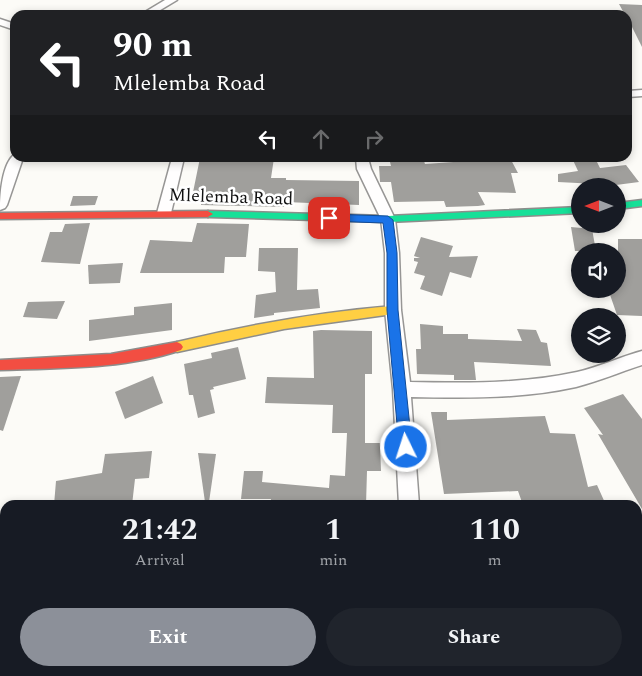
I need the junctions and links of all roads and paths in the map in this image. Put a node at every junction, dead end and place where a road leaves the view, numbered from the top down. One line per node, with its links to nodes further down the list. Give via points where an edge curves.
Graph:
1 (172, 0): 2 (street)
2 (154, 10)
3 (16, 162): 7 (street)
4 (177, 162): 10 (street)
5 (363, 162): 12 (street)
6 (642, 203): 8 (street)
7 (0, 204)
8 (626, 205)
9 (571, 210): 12 (street, Mlelemba Road)
10 (164, 213): 11 (street, Mlelemba Road); 12 (street, Mlelemba Road)
11 (0, 216)
12 (388, 220): 13 (street)
13 (393, 310): 15 (street, via 355,313 225,335 151,354 99,361); 16 (street)
14 (642, 358): 16 (street, via 577,379 524,388)
15 (0, 365)
16 (402, 389): 17 (street)
17 (410, 500)

